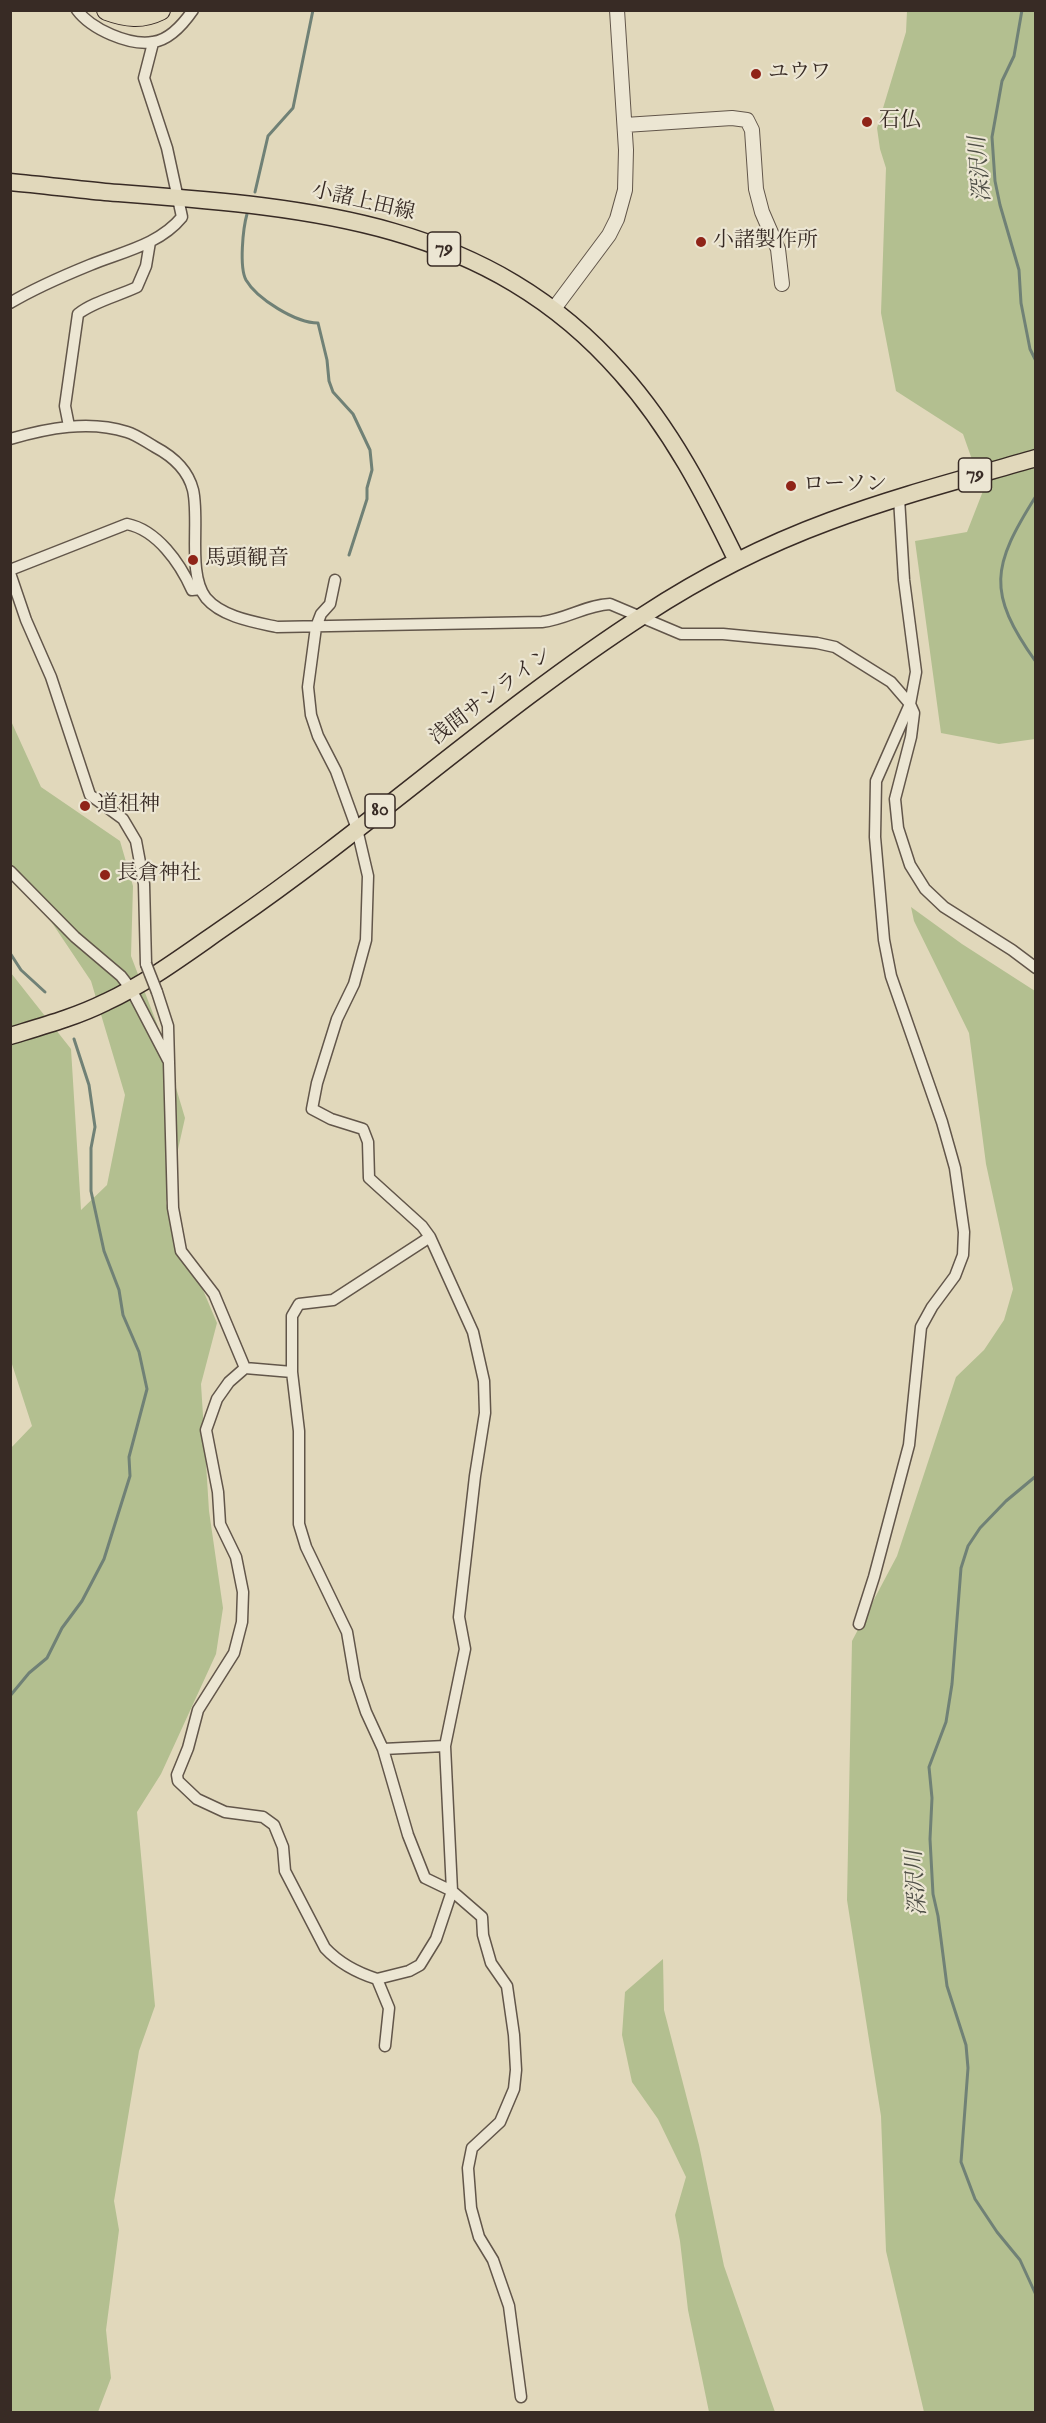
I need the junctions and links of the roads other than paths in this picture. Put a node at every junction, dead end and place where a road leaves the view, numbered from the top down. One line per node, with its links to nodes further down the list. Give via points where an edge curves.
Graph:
1 (77, 10): 6 (street, via 104,32)
2 (107, 10): 3 (highway, via 140,17)
3 (160, 10)
4 (193, 10): 6 (street, via 171,33)
5 (617, 10): 7 (street)
6 (153, 43): 9 (street, via 144,78)
7 (624, 125): 11 (street, via 747,120 752,130 756,189 778,249); 13 (street, via 625,190 617,219 598,253)
8 (10, 182): 9 (main road, 小諸上田線 / 79)
9 (179, 197): 10 (street, via 182,217); 13 (main road, 小諸上田線 / 79, via 322,214 398,232 492,272)
10 (150, 242): 12 (street, via 89,265); 14 (street, via 137,287 86,307 78,314 65,406)
11 (782, 284)
12 (10, 303)
13 (553, 310): 18 (main road, 小諸上田線 / 79, via 601,351 654,414 687,464)
14 (69, 426): 15 (street); 21 (street, via 106,426 129,432 169,454 183,468 193,490)
15 (10, 439)
16 (1035, 458): 17 (main road, 浅間サンライン / 79)
17 (899, 498): 18 (main road, 浅間サンライン / 79, via 829,521); 24 (street, via 903,580 916,672)
18 (737, 561): 22 (main road, 浅間サンライン / 80)
19 (10, 572): 21 (street, via 127,524 138,526 149,535 183,570 192,590); 30 (street, bridge, via 51,677 90,795 123,819 136,841 144,884 146,964 168,1026)
20 (335, 580): 23 (street, via 330,604)
21 (201, 589): 23 (street, via 207,598 233,615 276,627)
22 (641, 617): 23 (street, via 610,604 599,604 559,620 542,622); 24 (street, via 681,634 723,633 835,647 891,682); 25 (main road, 浅間サンライン / 80)
23 (316, 627): 25 (street, via 308,687 311,715)
24 (910, 704): 27 (street, via 914,713 911,737 895,799 898,828 910,865 925,889 944,907); 34 (street, via 876,781 875,837 884,940 891,976 955,1168 964,1232 963,1255 955,1276 921,1327 909,1445)
25 (357, 829): 28 (main road, 浅間サンライン / 80, via 280,889); 31 (street, via 368,876 366,940 312,1109 363,1129 368,1142 369,1178)
26 (10, 871): 28 (street)
27 (1035, 968)
28 (131, 989): 29 (main road, 浅間サンライン / 80, via 77,1015); 30 (street)
29 (10, 1036)
30 (169, 1062): 32 (street, via 173,1208 181,1251 214,1294)
31 (430, 1237): 33 (street, via 333,1300 299,1304 292,1316); 35 (street, via 473,1332 484,1381 485,1413 459,1617 465,1649)
32 (245, 1368): 33 (street); 38 (street, via 217,1399 206,1430 220,1524 236,1557 243,1592 242,1622 234,1653 198,1710 177,1781 196,1799 225,1812 263,1816 274,1825 283,1847 285,1871 325,1948 362,1975)
33 (292, 1372): 36 (street, via 298,1431 299,1524 347,1632 355,1679)
34 (859, 1624)
35 (445, 1746): 36 (street); 37 (street)
36 (383, 1749): 37 (street, via 425,1878)
37 (452, 1892): 38 (street, via 436,1939 420,1965); 40 (street, via 482,1917 491,1963 507,1986 510,2002 516,2057 514,2089 500,2122 472,2148 468,2168 471,2208 509,2306)
38 (377, 1979): 39 (street, via 389,2008)
39 (385, 2046)
40 (520, 2397)

